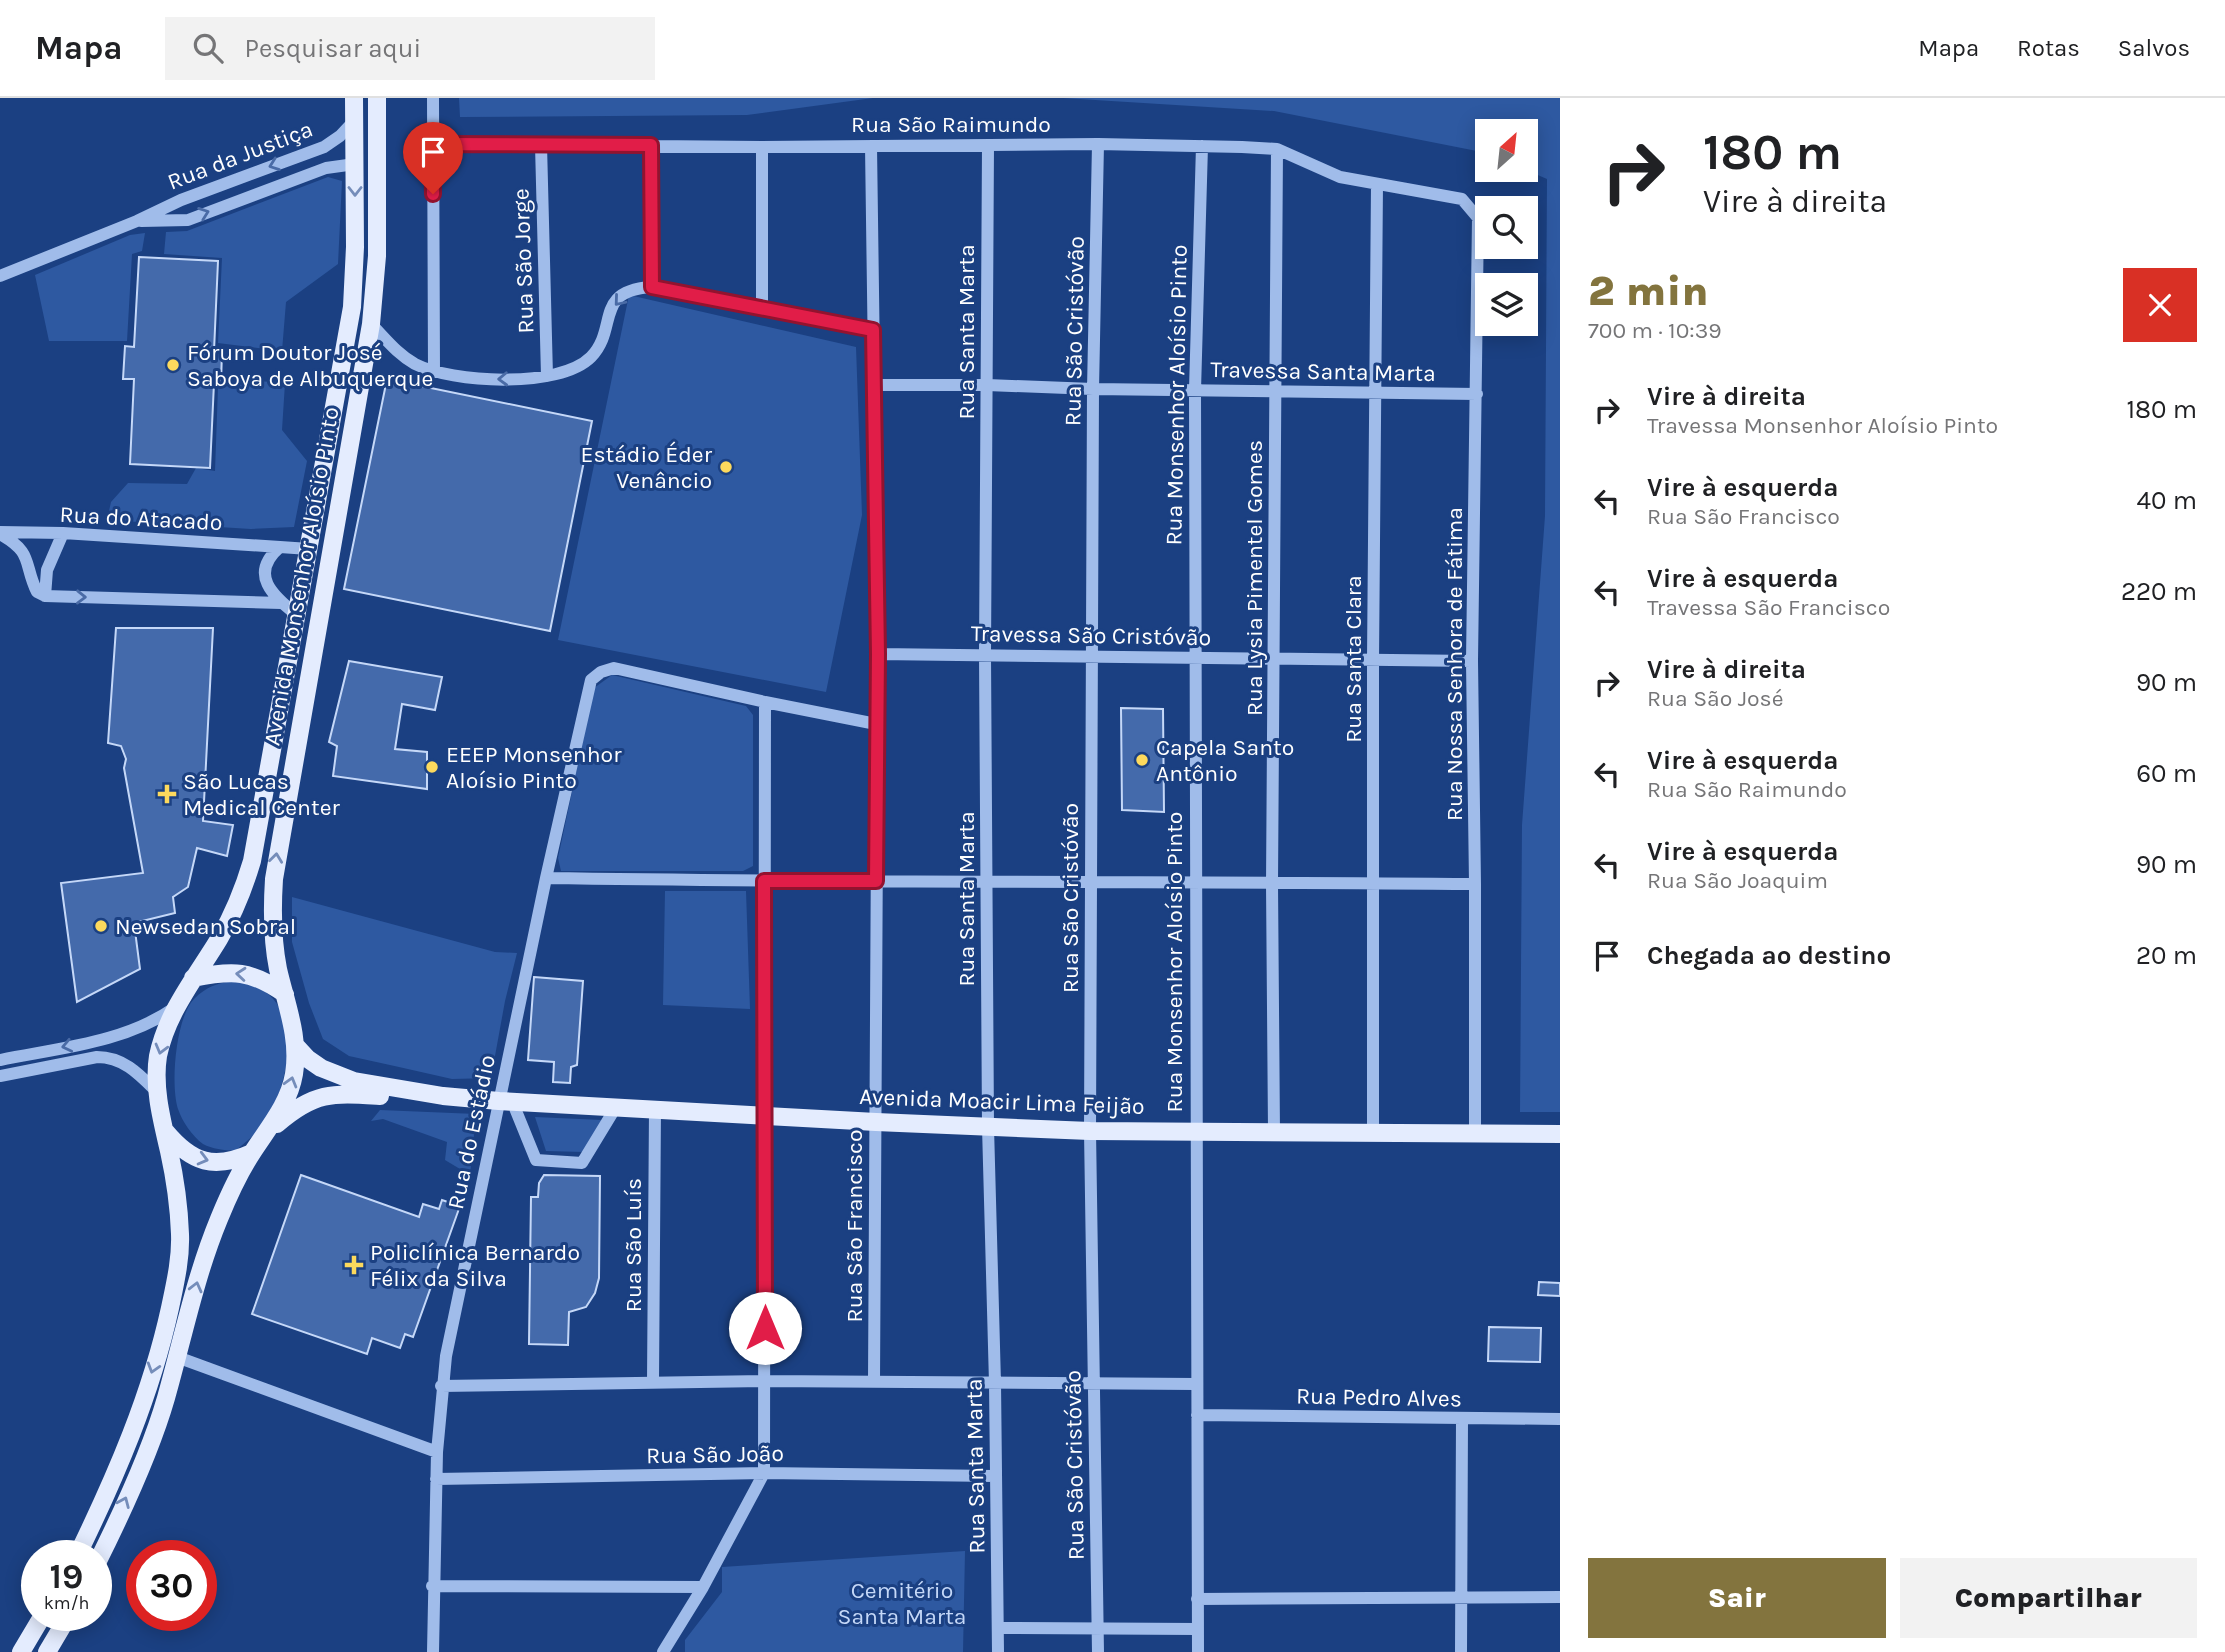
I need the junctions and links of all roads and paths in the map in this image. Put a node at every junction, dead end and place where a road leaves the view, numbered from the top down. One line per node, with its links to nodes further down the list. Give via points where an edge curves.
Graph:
1 (354, 98): 4 (main road, Avenida Monsenhor Aloísio Pinto)
2 (377, 98): 21 (main road, Avenida Monsenhor Aloísio Pinto)
3 (433, 98): 5 (street)
4 (354, 121): 14 (main road, Avenida Monsenhor Aloísio Pinto); 17 (street, Rua da Justiça, one-way to 17, via 324,147)
5 (432, 144): 7 (street, Rua São Raimundo); 23 (street)
6 (1098, 144): 10 (street, Rua São Raimundo); 11 (street, Rua São Raimundo); 27 (street, Rua São Cristóvão)
7 (541, 145): 8 (street, Rua São Raimundo); 24 (street, Rua São Jorge)
8 (651, 145): 12 (street, Rua São Raimundo); 19 (street)
9 (871, 145): 10 (street, Rua São Raimundo); 12 (street, Rua São Raimundo); 22 (street, Rua São Francisco)
10 (988, 145): 26 (street, Rua Santa Marta)
11 (1202, 146): 13 (street, Rua São Raimundo); 28 (street, Rua Monsenhor Aloísio Pinto)
12 (762, 147): 20 (street)
13 (1277, 149): 15 (street, Rua São Raimundo, via 1326,172); 29 (street, Rua Lysia Pimentel Gomes)
14 (355, 164): 17 (street, Rua da Justiça, one-way to 14, via 187,220 326,168); 35 (main road, Avenida Monsenhor Aloísio Pinto, one-way to 35, via 352,307)
15 (1377, 184): 16 (street, Rua São Raimundo); 30 (street, Rua Santa Clara)
16 (1462, 199): 31 (street, Rua Nossa Senhora de Fátima, via 1478,218)
17 (137, 221): 18 (street, Rua da Justiça)
18 (0, 276)
19 (652, 287): 20 (street); 24 (street, one-way to 24, via 622,294 591,357)
20 (762, 308): 22 (street)
21 (372, 324): 23 (street, via 400,354); 58 (main road, Avenida Monsenhor Aloísio Pinto, one-way to 21, via 272,915 277,850)
22 (873, 330): 25 (street, Rua São Francisco)
23 (434, 372): 24 (street, one-way to 23, via 498,380)
24 (547, 376)
25 (875, 385): 26 (street, Travessa Santa Marta); 39 (street, Rua São Francisco)
26 (987, 385): 27 (street, Travessa Santa Marta); 40 (street, Rua Santa Marta)
27 (1093, 389): 28 (street, Travessa Santa Marta); 41 (street, Rua São Cristóvão)
28 (1195, 390): 29 (street, Travessa Santa Marta); 42 (street, Rua Monsenhor Aloísio Pinto)
29 (1276, 391): 30 (street, Travessa Santa Marta); 43 (street, Rua Lysia Pimentel Gomes)
30 (1377, 392): 31 (street, Travessa Santa Marta); 44 (street, Rua Santa Clara)
31 (1477, 394): 45 (street, Rua Nossa Senhora de Fátima)
32 (0, 533): 33 (street, Rua do Atacado); 36 (street, via 22,551 37,592)
33 (63, 533): 34 (street, Rua do Atacado); 36 (street, via 47,570)
34 (280, 547): 35 (street, Rua do Atacado); 37 (street, via 265,572 269,589)
35 (309, 549): 38 (main road, Avenida Monsenhor Aloísio Pinto)
36 (45, 596): 37 (street, one-way to 37)
37 (281, 603): 38 (street)
38 (297, 615): 57 (main road, Avenida Monsenhor Aloísio Pinto, via 252,861 219,938)
39 (878, 654): 40 (street, Travessa São Cristóvão); 47 (street, Rua São Francisco)
40 (985, 655): 41 (street, Travessa São Cristóvão); 49 (street, Rua Santa Marta)
41 (1092, 656): 42 (street, Travessa São Cristóvão); 52 (street, Rua São Cristóvão)
42 (1195, 657): 43 (street, Travessa São Cristóvão); 53 (street, Rua Monsenhor Aloísio Pinto)
43 (1275, 657): 44 (street, Travessa São Cristóvão); 55 (street, Rua Lysia Pimentel Gomes)
44 (1373, 660): 45 (street, Travessa São Cristóvão); 54 (street, Rua Santa Clara)
45 (1472, 661): 56 (street, Rua Nossa Senhora de Fátima)
46 (765, 702): 47 (street); 48 (street, Rua do Estádio, via 614,668 591,680); 50 (street)
47 (876, 724): 51 (street, Rua São Francisco)
48 (546, 878): 50 (street); 65 (street, Rua do Estádio)
49 (987, 880): 51 (street); 52 (street); 70 (street, Rua Santa Marta)
50 (764, 881): 51 (street); 68 (street)
51 (876, 881): 69 (street, Rua São Francisco)
52 (1091, 882): 53 (street); 73 (street, Rua São Cristóvão)
53 (1194, 883): 55 (street); 74 (street, Rua Monsenhor Aloísio Pinto)
54 (1374, 883): 55 (street); 56 (street); 76 (street, Rua Santa Clara)
55 (1272, 884): 75 (street, Rua Lysia Pimentel Gomes)
56 (1475, 884): 78 (street, Rua Nossa Senhora de Fátima)
57 (193, 978): 58 (main road, one-way to 57, via 253,975); 59 (main road, Avenida Monsenhor Aloísio Pinto)
58 (285, 993): 60 (main road, Avenida Monsenhor Aloísio Pinto)
59 (176, 1007): 61 (street, one-way to 61, via 145,1027 122,1034); 63 (main road, Avenida Monsenhor Aloísio Pinto, one-way to 63, via 158,1059)
60 (296, 1046): 64 (main road, via 308,1059 354,1082); 72 (main road, Avenida Monsenhor Aloísio Pinto, one-way to 60, via 294,1075)
61 (0, 1060)
62 (0, 1076): 63 (street, via 110,1057 136,1072)
63 (158, 1093): 71 (main road, Avenida Monsenhor Aloísio Pinto)
64 (443, 1096): 65 (main road, Avenida Moacir Lima Feijão); 72 (main road, via 330,1094 294,1109)
65 (506, 1101): 66 (main road, Avenida Moacir Lima Feijão); 66 (street, via 536,1160 582,1163); 87 (street, Rua do Estádio)
66 (616, 1107): 67 (main road, Avenida Moacir Lima Feijão)
67 (655, 1109): 68 (main road, Avenida Moacir Lima Feijão); 81 (street, Rua São Luís)
68 (765, 1116): 69 (main road, Avenida Moacir Lima Feijão); 82 (street)
69 (876, 1122): 70 (main road, Avenida Moacir Lima Feijão); 83 (street, Rua São Francisco)
70 (988, 1128): 73 (main road, Avenida Moacir Lima Feijão); 84 (street, Rua Santa Marta)
71 (164, 1130): 79 (main road, one-way to 79, via 195,1158 229,1161); 95 (main road, Avenida Monsenhor Aloísio Pinto, one-way to 95, via 179,1208 178,1267 138,1418)
72 (269, 1131): 79 (main road, Avenida Monsenhor Aloísio Pinto)
73 (1090, 1131): 74 (main road, Avenida Moacir Lima Feijão); 85 (street, Rua São Cristóvão)
74 (1195, 1132): 75 (main road, Avenida Moacir Lima Feijão); 86 (street, Rua Monsenhor Aloísio Pinto)
75 (1273, 1132): 76 (main road, Avenida Moacir Lima Feijão)
76 (1373, 1133): 78 (main road, Avenida Moacir Lima Feijão)
77 (1560, 1134): 78 (main road, Avenida Moacir Lima Feijão)
78 (1475, 1135)
79 (252, 1153): 80 (main road, Avenida Monsenhor Aloísio Pinto, one-way to 79, via 211,1238)
80 (177, 1357): 91 (street); 96 (main road, Avenida Monsenhor Aloísio Pinto, one-way to 80, via 145,1453)
81 (653, 1381): 82 (street); 87 (street)
82 (765, 1381): 83 (street); 92 (street)
83 (874, 1382): 84 (street)
84 (995, 1382): 85 (street); 93 (street, Rua Santa Marta)
85 (1094, 1384): 86 (street); 102 (street, Rua São Cristóvão)
86 (1196, 1384): 88 (street, Rua Monsenhor Aloísio Pinto)
87 (441, 1385): 91 (street, Rua do Estádio)
88 (1197, 1415): 89 (street, Rua Pedro Alves); 101 (street, Rua Monsenhor Aloísio Pinto)
89 (1462, 1419): 90 (street, Rua Pedro Alves); 99 (street)
90 (1560, 1419)
91 (436, 1452): 94 (street, Rua do Estádio)
92 (764, 1473): 93 (street, Rua São João); 94 (street, Rua São João); 98 (street)
93 (995, 1476): 103 (street, Rua Santa Marta)
94 (436, 1479): 97 (street, Rua do Estádio)
95 (84, 1540)
96 (107, 1540)
97 (432, 1586): 98 (street); 109 (street, Rua do Estádio)
98 (703, 1587): 110 (street)
99 (1460, 1597): 100 (street); 101 (street); 114 (street)
100 (1560, 1597)
101 (1197, 1599): 104 (street, Rua Monsenhor Aloísio Pinto)
102 (1098, 1627): 103 (street); 104 (street); 112 (street, Rua São Cristóvão)
103 (999, 1628): 111 (street, Rua Santa Marta)
104 (1197, 1629): 113 (street, Rua Monsenhor Aloísio Pinto)
105 (33, 1631): 107 (main road)
106 (59, 1631): 108 (main road)
107 (21, 1652)
108 (47, 1652)
109 (433, 1652)
110 (663, 1652)
111 (998, 1652)
112 (1098, 1652)
113 (1198, 1652)
114 (1461, 1652)

